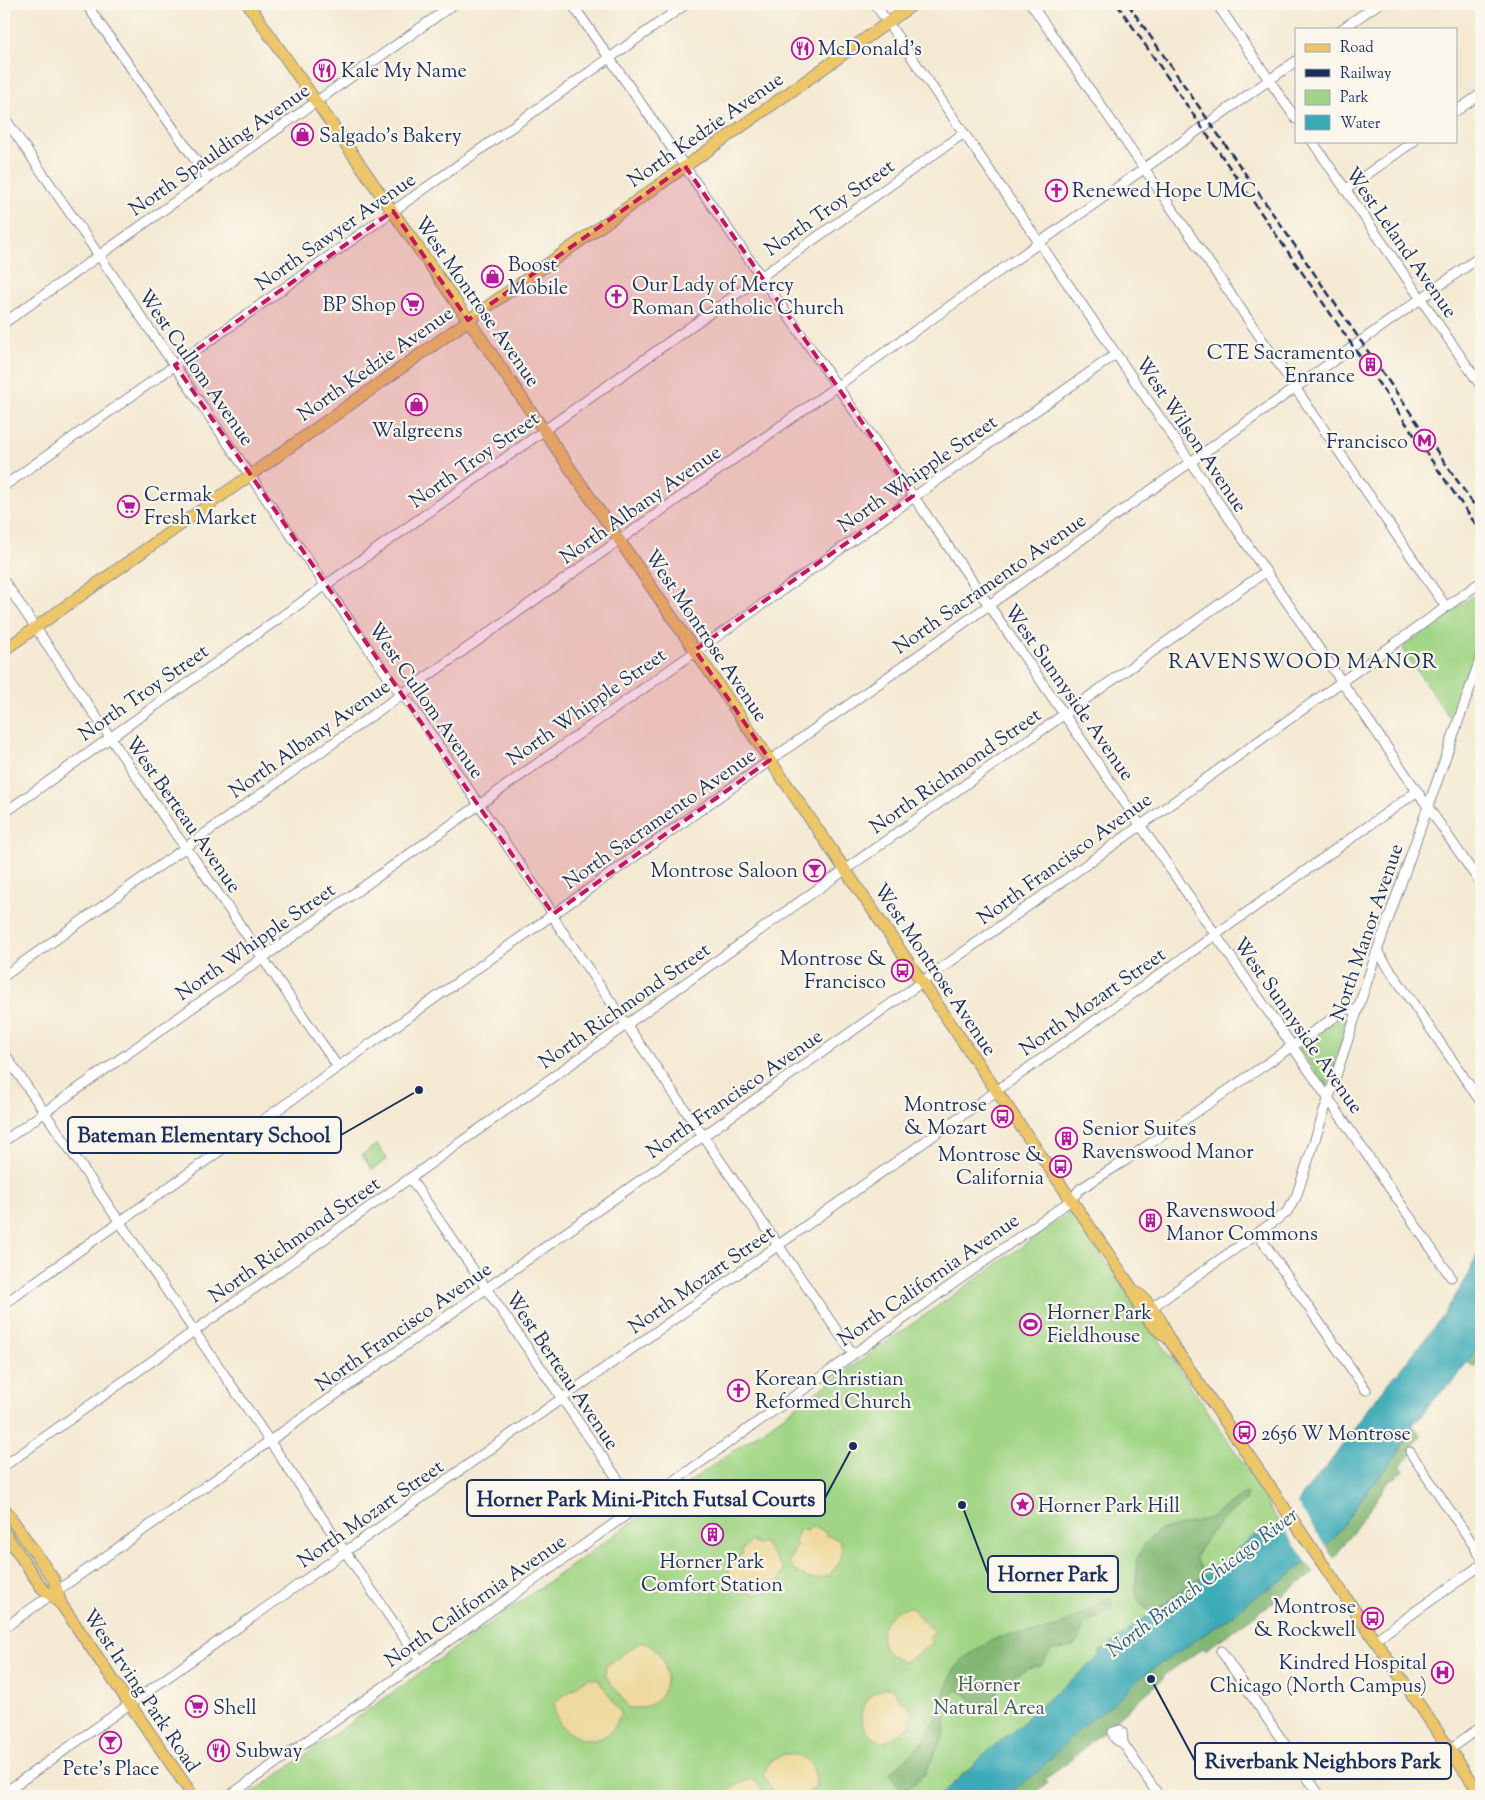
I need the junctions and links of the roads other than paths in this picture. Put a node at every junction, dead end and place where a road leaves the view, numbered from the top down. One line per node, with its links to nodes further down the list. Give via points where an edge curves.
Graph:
1 (86, 4): 26 (street)
2 (248, 4): 17 (main road, West Montrose Avenue)
3 (454, 4): 17 (street, North Spaulding Avenue)
4 (572, 4): 13 (street, West Sunnyside Avenue)
5 (686, 4): 13 (street, North Sawyer Avenue)
6 (875, 4): 11 (street, West Wilson Avenue)
7 (914, 4): 11 (main road, North Kedzie Avenue)
8 (1031, 4): 25 (street)
9 (1217, 4): 15 (street)
10 (1378, 4): 12 (street)
11 (888, 23): 21 (street, West Wilson Avenue); 24 (main road, North Kedzie Avenue)
12 (1343, 28)
13 (610, 58): 24 (street, West Sunnyside Avenue); 28 (street, North Sawyer Avenue)
14 (1295, 62): 15 (street, North Albany Avenue)
15 (1270, 80): 20 (street); 25 (street, North Albany Avenue)
16 (1481, 94): 18 (street)
17 (316, 102): 26 (street, North Spaulding Avenue); 28 (main road, West Montrose Avenue)
18 (1458, 111)
19 (4, 117): 30 (street, West Cullom Avenue)
20 (1295, 118)
21 (964, 133): 29 (street, West Wilson Avenue); 32 (street, North Troy Street)
22 (1313, 142): 27 (street, West Leland Avenue)
23 (1413, 142): 27 (street)
24 (685, 166): 32 (street, West Sunnyside Avenue); 34 (main road, North Kedzie Avenue)
25 (1145, 169): 29 (street, North Albany Avenue); 40 (street)
26 (208, 178): 30 (street, North Spaulding Avenue)
27 (1345, 190): 33 (street, West Leland Avenue)
28 (393, 212): 34 (main road, West Montrose Avenue); 37 (street, North Sawyer Avenue)
29 (1039, 243): 36 (street, West Wilson Avenue); 38 (street, North Albany Avenue)
30 (99, 256): 35 (street, North Spaulding Avenue); 37 (street, West Cullom Avenue)
31 (1481, 256): 33 (street, North Sacramento Avenue)
32 (761, 277): 38 (street, West Sunnyside Avenue); 41 (street, North Troy Street)
33 (1421, 299): 39 (street, West Leland Avenue); 40 (street, North Sacramento Avenue)
34 (468, 320): 41 (main road, West Montrose Avenue); 43 (main road, North Kedzie Avenue)
35 (4, 323)
36 (1116, 354): 42 (street, West Wilson Avenue); 45 (street, North Whipple Street)
37 (175, 365): 43 (street, West Cullom Avenue); 44 (street, North Sawyer Avenue)
38 (837, 386): 45 (street, West Sunnyside Avenue); 46 (street, North Albany Avenue)
39 (1481, 386)
40 (1295, 387): 42 (street, North Sacramento Avenue); 52 (street)
41 (544, 430): 46 (main road, West Montrose Avenue); 50 (street, North Troy Street)
42 (1190, 462): 47 (street, West Wilson Avenue); 51 (street, North Sacramento Avenue)
43 (250, 474): 50 (street, West Cullom Avenue); 53 (main road, North Kedzie Avenue)
44 (4, 486)
45 (914, 496): 51 (street, West Sunnyside Avenue); 55 (street, North Whipple Street)
46 (619, 540): 55 (main road, West Montrose Avenue); 58 (street, North Albany Avenue)
47 (1265, 572): 57 (street, West Wilson Avenue); 59 (street, North Richmond Street)
48 (4, 581): 53 (street, West Berteau Avenue)
49 (1481, 582): 52 (street, North Francisco Avenue)
50 (326, 585): 58 (street, West Cullom Avenue); 60 (street, North Troy Street)
51 (989, 605): 59 (street, West Sunnyside Avenue); 61 (street, North Sacramento Avenue)
52 (1446, 607): 57 (street, North Francisco Avenue)
53 (35, 627): 54 (main road, North Kedzie Avenue); 60 (street, West Berteau Avenue)
54 (4, 650)
55 (695, 650): 61 (main road, West Montrose Avenue); 63 (street, North Whipple Street)
56 (1481, 657): 64 (street, North Manor Avenue)
57 (1341, 682): 62 (street, West Wilson Avenue); 66 (street, North Francisco Avenue)
58 (402, 694): 63 (street, West Cullom Avenue); 67 (street, North Albany Avenue)
59 (1064, 714): 66 (street, West Sunnyside Avenue); 68 (street, North Richmond Street)
60 (110, 738): 65 (street, North Troy Street); 67 (street, West Berteau Avenue)
61 (770, 760): 68 (main road, West Montrose Avenue); 70 (street, North Sacramento Avenue)
62 (1416, 792): 64 (street, West Wilson Avenue); 71 (street, North Mozart Street)
63 (478, 804): 70 (street, West Cullom Avenue); 73 (street, North Whipple Street)
64 (1428, 809): 69 (street, West Wilson Avenue); 72 (street, North Manor Avenue)
65 (4, 813)
66 (1140, 825): 71 (street, West Sunnyside Avenue); 75 (street, North Francisco Avenue)
67 (185, 847): 73 (street, West Berteau Avenue); 74 (street, North Albany Avenue)
68 (845, 870): 75 (main road, West Montrose Avenue); 77 (street, North Richmond Street)
69 (1481, 884)
70 (552, 914): 77 (street, West Cullom Avenue); 80 (street, North Sacramento Avenue)
71 (1216, 934): 78 (street, West Sunnyside Avenue); 81 (street, North Mozart Street)
72 (1377, 951): 76 (street, North Manor Avenue); 83 (street)
73 (262, 957): 80 (street, West Berteau Avenue); 84 (street, North Whipple Street)
74 (4, 976)
75 (922, 982): 81 (main road, West Montrose Avenue); 85 (street, North Francisco Avenue)
76 (1357, 1012): 78 (street, North California Avenue, via 1348,1008); 82 (street, North Manor Avenue)
77 (626, 1025): 85 (street, West Cullom Avenue); 87 (street, North Richmond Street)
78 (1292, 1045): 82 (street, West Sunnyside Avenue); 88 (street, North California Avenue, via 1080,1189)
79 (4, 1053): 84 (street)
80 (338, 1067): 89 (street, North Sacramento Avenue)
81 (997, 1091): 88 (main road, West Montrose Avenue); 91 (street, North Mozart Street)
82 (1329, 1099): 90 (street, North Manor Avenue, via 1296,1197 1286,1213); 92 (street, West Sunnyside Avenue)
83 (1481, 1102)
84 (44, 1112): 86 (street, North Whipple Street); 89 (street)
85 (703, 1136): 91 (street, West Cullom Avenue); 93 (street, North Francisco Avenue)
86 (4, 1141)
87 (410, 1178): 93 (street, West Berteau Avenue); 97 (street, North Richmond Street)
88 (1071, 1200): 94 (main road, West Montrose Avenue); 99 (street, North California Avenue)
89 (120, 1222): 95 (street, North Sacramento Avenue); 97 (street)
90 (1257, 1233): 96 (street, North Manor Avenue); 100 (street)
91 (778, 1246): 99 (street, West Cullom Avenue); 101 (street, North Mozart Street)
92 (1451, 1277)
93 (486, 1288): 101 (street, West Berteau Avenue); 102 (street, North Francisco Avenue)
94 (1133, 1290): 96 (main road, West Montrose Avenue); 98 (main road, West Montrose Avenue, via 1157,1331)
95 (4, 1304)
96 (1152, 1304): 98 (main road, West Montrose Avenue)
97 (194, 1331): 102 (street); 104 (street, North Richmond Street)
98 (1168, 1338): 113 (main road, West Montrose Avenue)
99 (853, 1354): 105 (street, North California Avenue)
100 (1366, 1390)
101 (562, 1398): 105 (street, West Berteau Avenue); 108 (street, North Mozart Street)
102 (270, 1441): 108 (street); 111 (street, North Francisco Avenue)
103 (1410, 1452): 109 (street)
104 (4, 1466)
105 (637, 1507): 115 (street, North California Avenue)
106 (4, 1508): 111 (main road, West Irving Park Road, via 54,1580)
107 (4, 1532): 111 (main road, West Irving Park Road, via 42,1588)
108 (346, 1552): 115 (street); 116 (street, North Mozart Street)
109 (1481, 1556)
110 (1481, 1565): 113 (street)
111 (54, 1593): 112 (street, North Francisco Avenue); 116 (main road, West Irving Park Road)
112 (4, 1628)
113 (1375, 1640): 119 (main road, West Montrose Avenue)
114 (1221, 1651): 125 (street)
115 (420, 1660): 123 (street, North California Avenue)
116 (130, 1704): 120 (street, North Mozart Street); 122 (main road, West Irving Park Road)
117 (1481, 1727): 119 (street)
118 (1123, 1743): 124 (street)
119 (1450, 1749): 121 (main road, West Montrose Avenue)
120 (4, 1793)
121 (1481, 1795)
122 (192, 1796)
123 (228, 1796)
124 (1159, 1796)
125 (1320, 1796)

